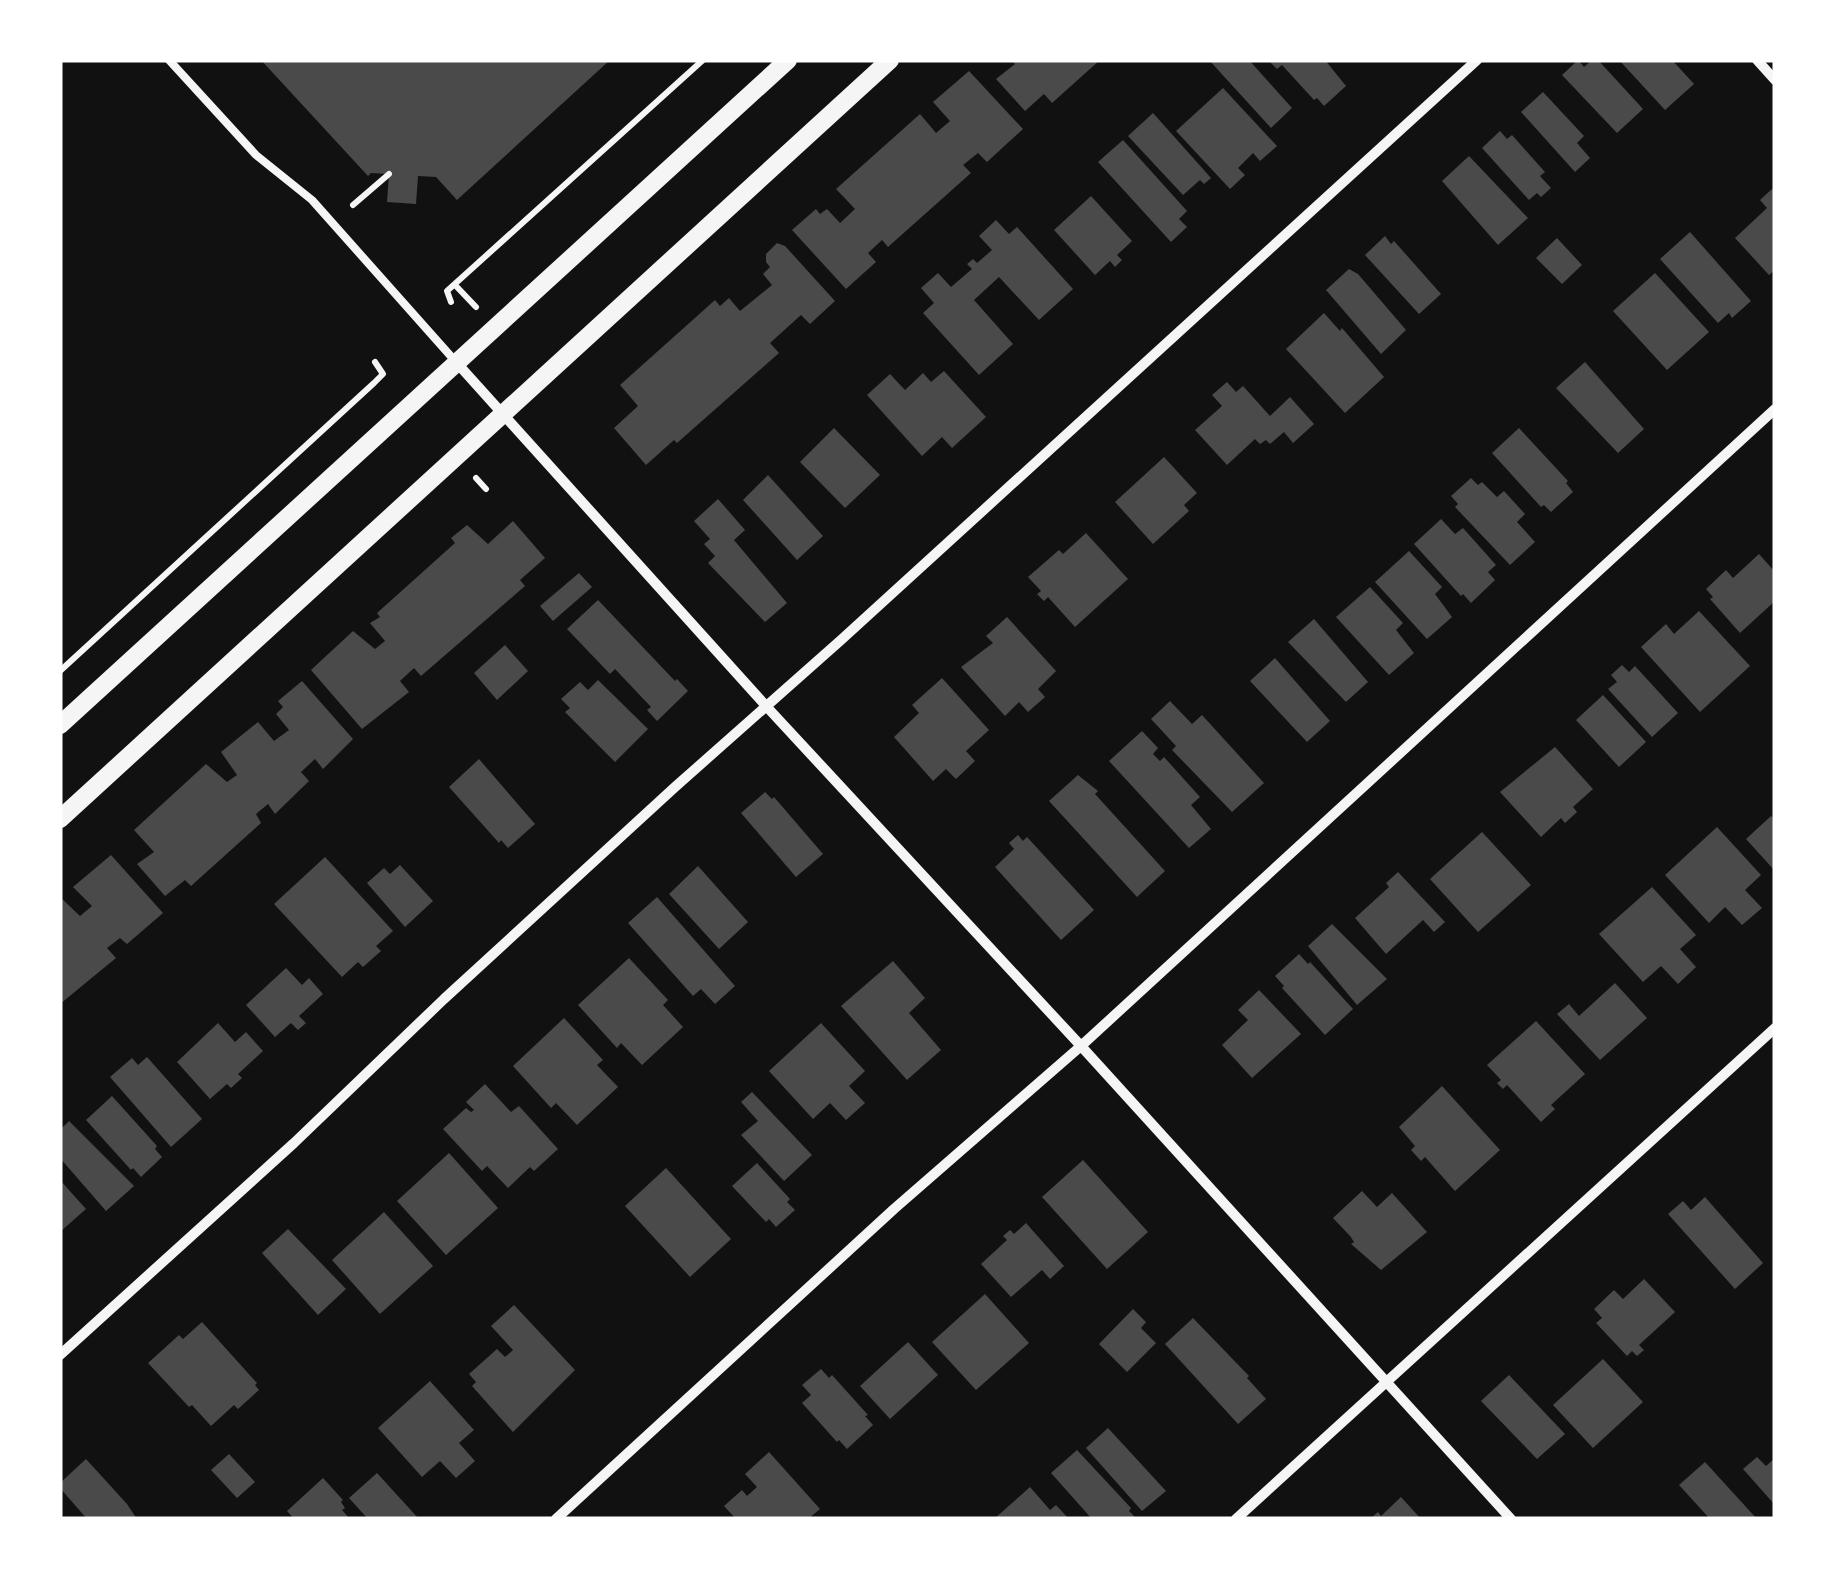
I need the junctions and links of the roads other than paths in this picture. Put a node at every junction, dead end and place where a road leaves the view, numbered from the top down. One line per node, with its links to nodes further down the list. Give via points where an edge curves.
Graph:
1 (170, 60): 7 (lane, via 256,155 312,200)
2 (788, 60): 7 (street)
3 (890, 60): 9 (street)
4 (1477, 60): 10 (street)
5 (1757, 60): 6 (street)
6 (1775, 80)
7 (456, 362): 9 (street); 11 (street)
8 (1775, 409): 14 (street)
9 (504, 412): 10 (street); 12 (street)
10 (766, 706): 14 (street); 15 (street)
11 (60, 725)
12 (60, 819)
13 (1775, 1028): 16 (street)
14 (1081, 1046): 16 (street); 17 (street)
15 (60, 1355)
16 (1384, 1383): 18 (street); 19 (street)
17 (556, 1519)
18 (1236, 1519)
19 (1511, 1519)

